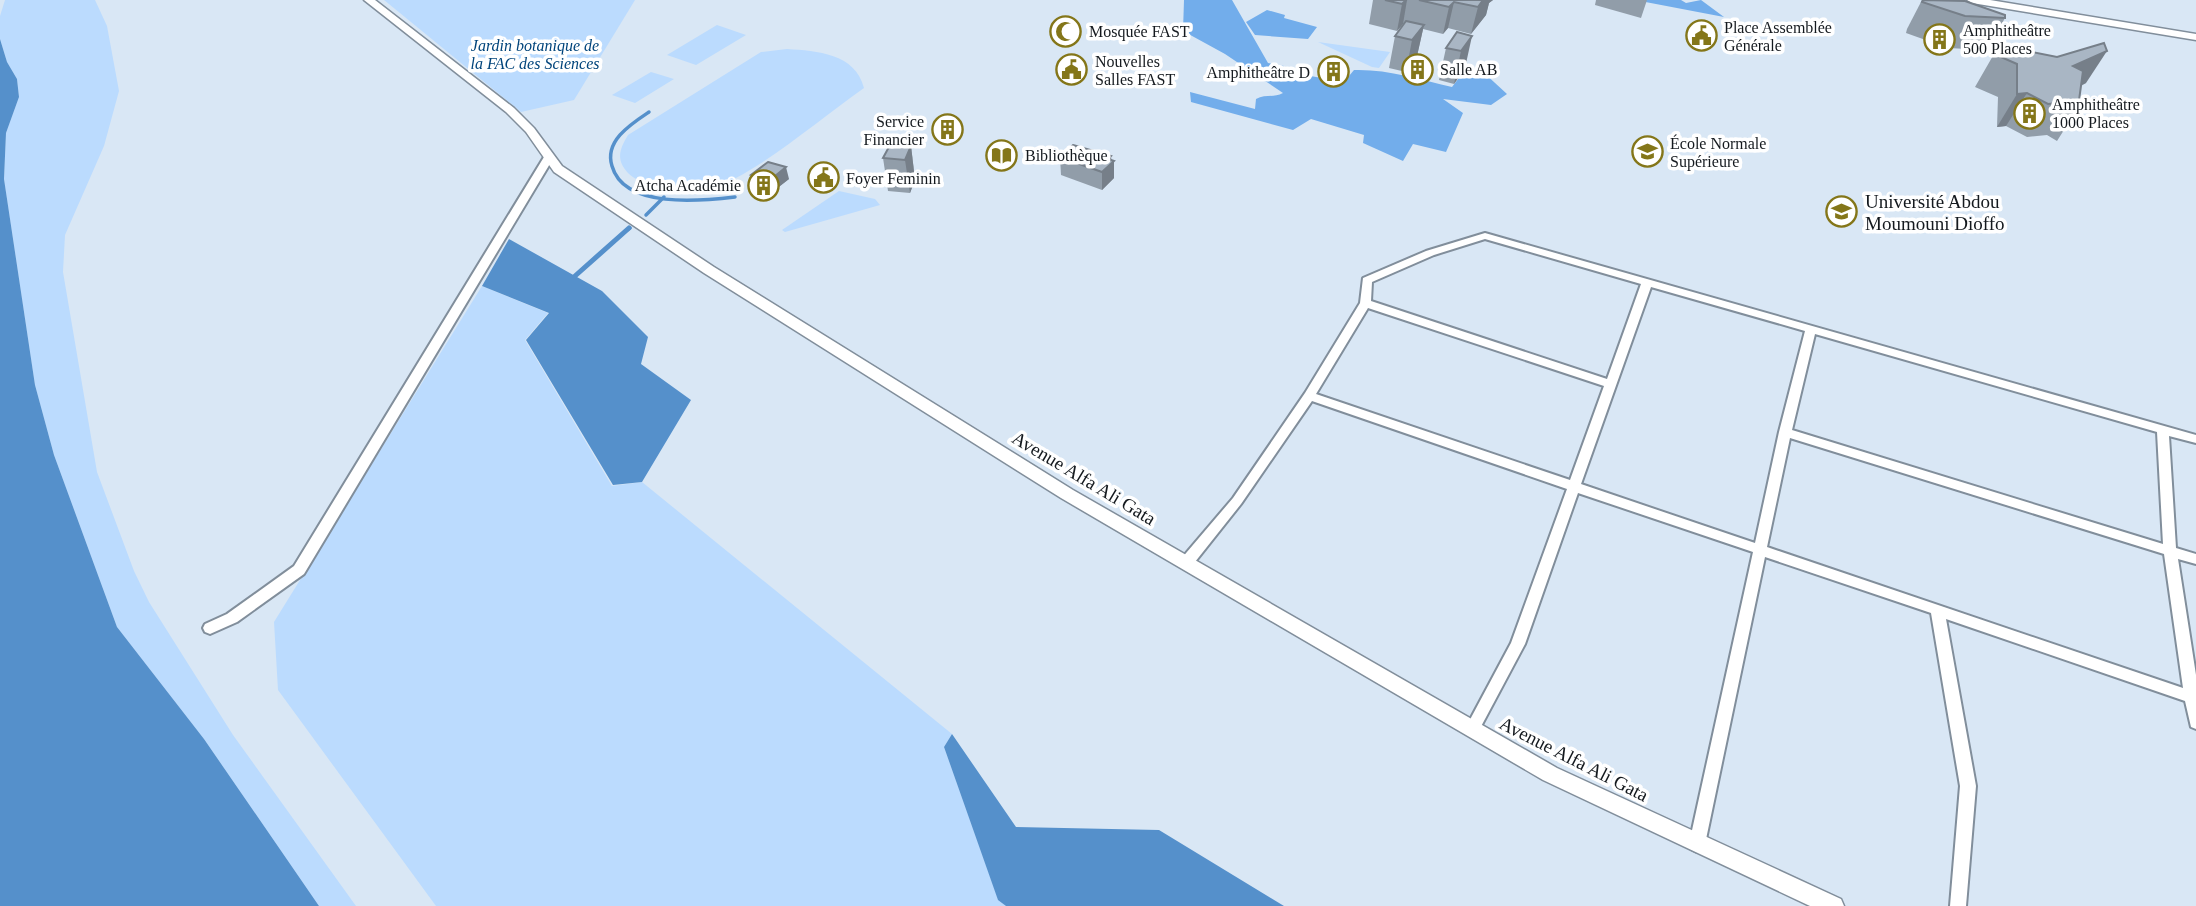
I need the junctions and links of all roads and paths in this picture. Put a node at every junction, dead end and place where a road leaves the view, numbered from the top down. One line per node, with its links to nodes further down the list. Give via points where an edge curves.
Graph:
1 (369, 0): 4 (street, Avenue Alfa Ali Gata, via 510,110)
2 (1972, 0): 3 (street)
3 (2196, 37)
4 (549, 157): 17 (street, Avenue Alfa Ali Gata, via 558,169 709,270); 19 (street, via 299,570 232,618)
5 (1647, 282): 6 (street, via 1485,236 1374,275 1367,280); 7 (street); 8 (street)
6 (1365, 303): 8 (street); 9 (street)
7 (1811, 329): 10 (street); 11 (street)
8 (1611, 384): 13 (street)
9 (1309, 396): 13 (street); 17 (street, via 1237,501)
10 (2163, 429): 12 (street); 15 (street)
11 (1785, 432): 14 (street); 15 (street)
12 (2196, 439)
13 (1574, 486): 14 (street); 22 (street, via 1518,644)
14 (1760, 548): 18 (street); 23 (street)
15 (2170, 551): 16 (street); 20 (street)
16 (2196, 559)
17 (1186, 563): 22 (street, Avenue Alfa Ali Gata)
18 (1937, 609): 20 (street); 25 (street, via 1968,786)
19 (210, 628)
20 (2190, 696): 21 (street)
21 (2196, 723)
22 (1472, 729): 23 (street, Avenue Alfa Ali Gata, via 1550,774)
23 (1697, 844): 24 (street, Avenue Alfa Ali Gata)
24 (1833, 906)
25 (1958, 906)

